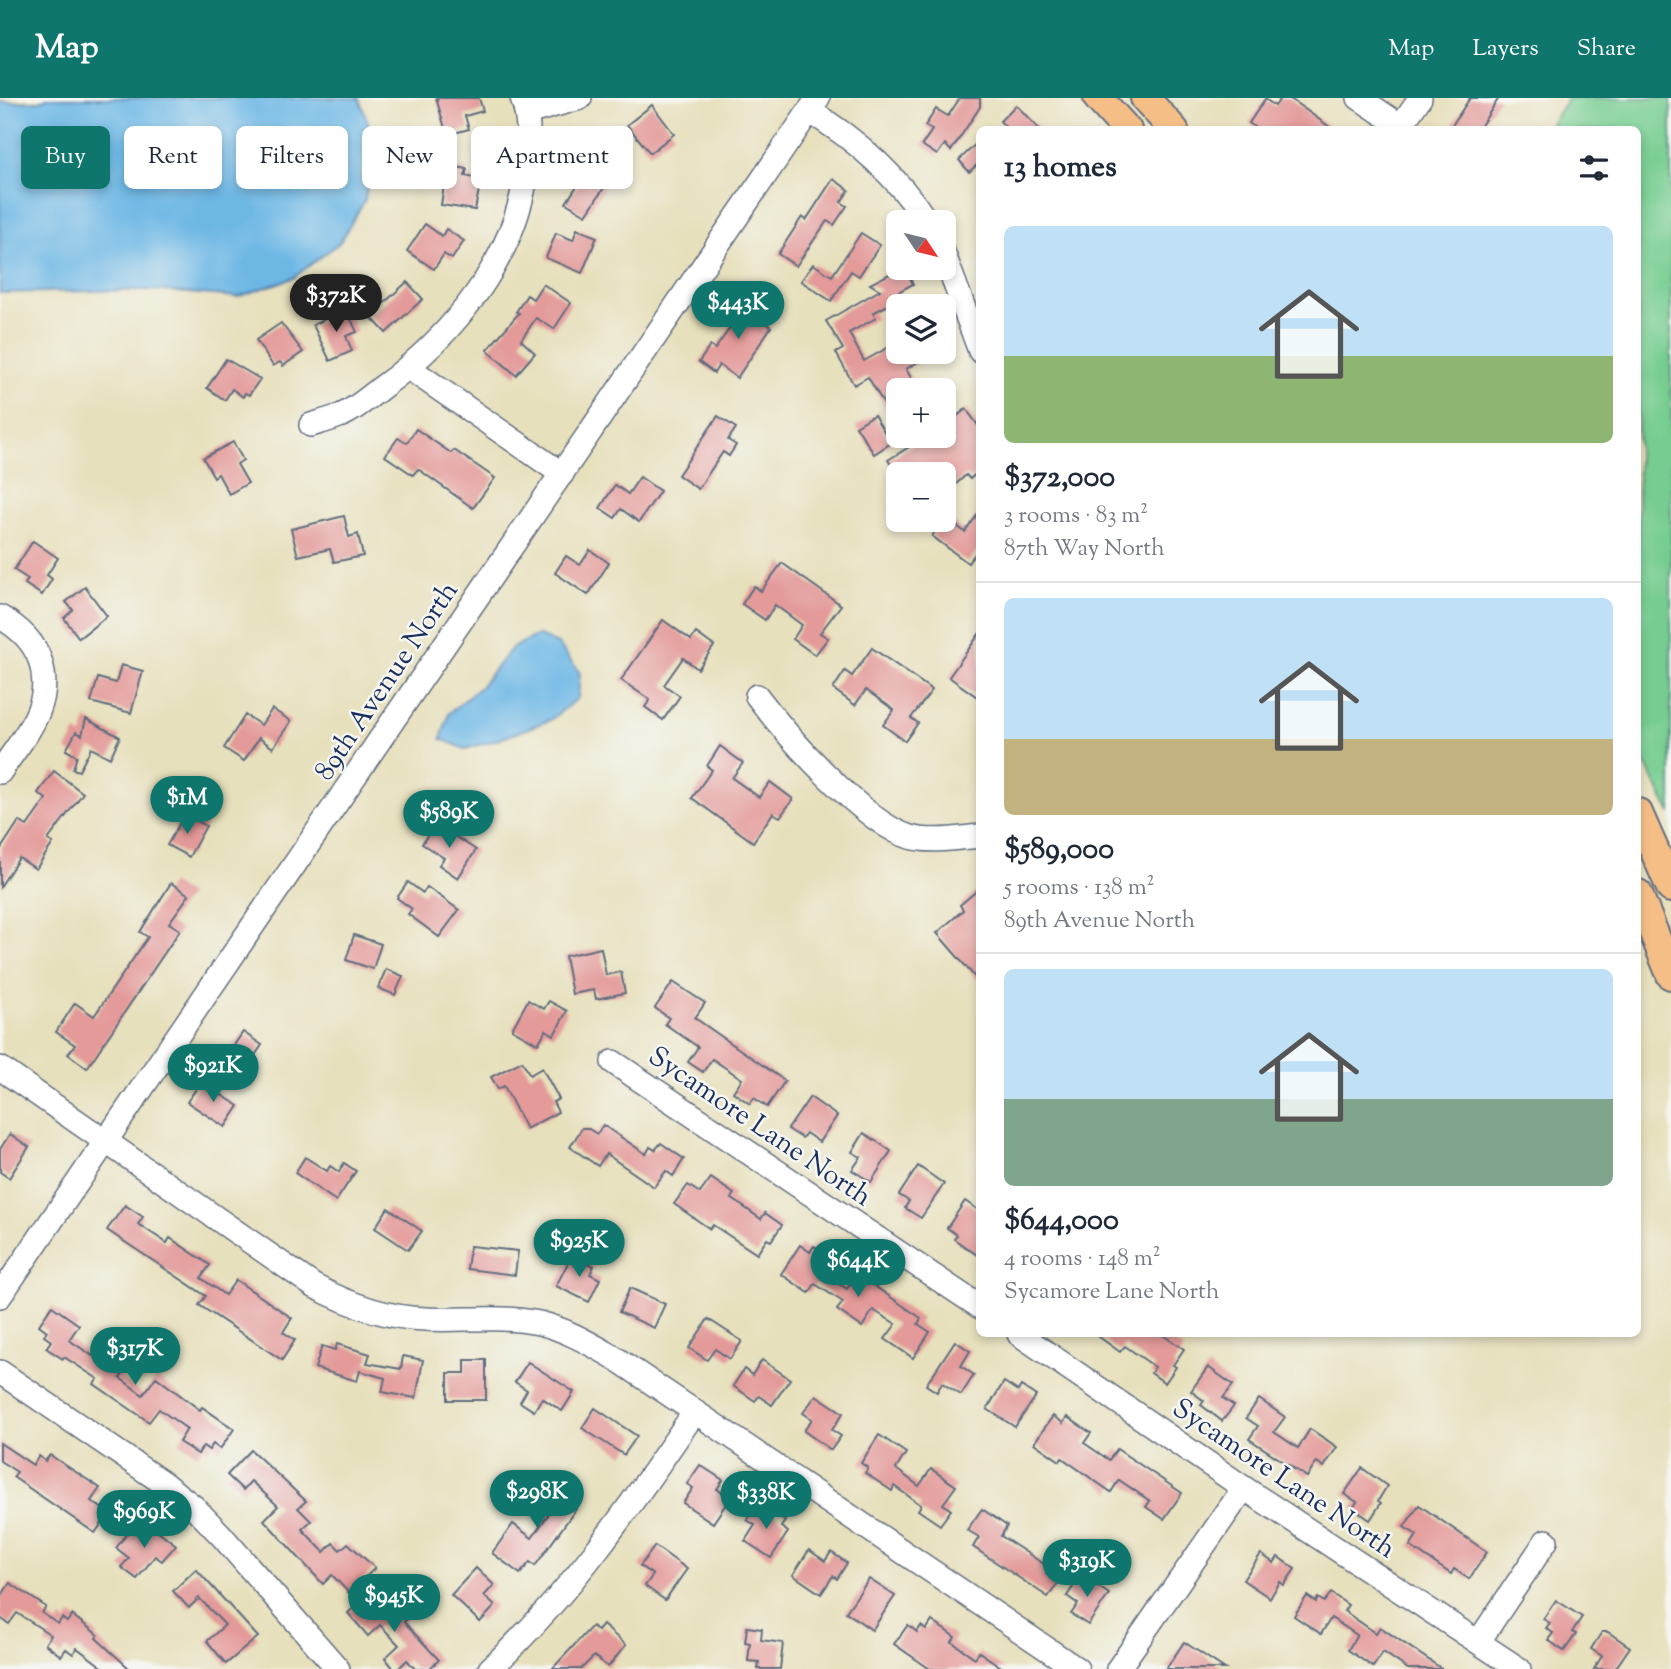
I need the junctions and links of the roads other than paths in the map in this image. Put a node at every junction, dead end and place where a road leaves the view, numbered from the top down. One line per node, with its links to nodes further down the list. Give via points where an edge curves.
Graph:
1 (580, 98): 7 (street)
2 (1097, 98): 8 (main road)
3 (1145, 98): 9 (main road)
4 (1359, 98): 10 (street)
5 (1420, 98): 11 (street)
6 (813, 104): 12 (street, via 872,158); 17 (street, 89th Avenue North)
7 (525, 105): 15 (street, via 529,147 525,183 511,229 489,275 462,314)
8 (1122, 126)
9 (1170, 126)
10 (1396, 126)
11 (1400, 126)
12 (918, 210)
13 (954, 280): 14 (street)
14 (976, 340)
15 (409, 368): 16 (street, via 344,414); 17 (street)
16 (311, 425)
17 (562, 474): 28 (street, 89th Avenue North)
18 (0, 617): 20 (street, via 30,640 46,688 33,723)
19 (757, 696): 22 (street, via 779,726 887,828 912,838)
20 (0, 772)
21 (1641, 820): 23 (main road)
22 (976, 836)
23 (1671, 888)
24 (1641, 901): 25 (main road)
25 (1671, 975)
26 (613, 1062): 30 (street, Sycamore Lane North)
27 (0, 1068): 28 (street)
28 (106, 1142): 29 (street, 89th Avenue North); 33 (street, via 332,1296 387,1315 502,1318 541,1324 612,1356)
29 (0, 1296)
30 (976, 1304)
31 (1031, 1337): 34 (street, Sycamore Lane North)
32 (0, 1372): 37 (street, via 194,1507)
33 (694, 1413): 38 (street, via 585,1567 542,1619); 39 (street)
34 (1244, 1488): 36 (street, Sycamore Lane North); 40 (street)
35 (1546, 1541): 36 (street)
36 (1479, 1642): 41 (street, Sycamore Lane North)
37 (338, 1669)
38 (490, 1669)
39 (1077, 1669)
40 (1118, 1669)
41 (1519, 1669)

